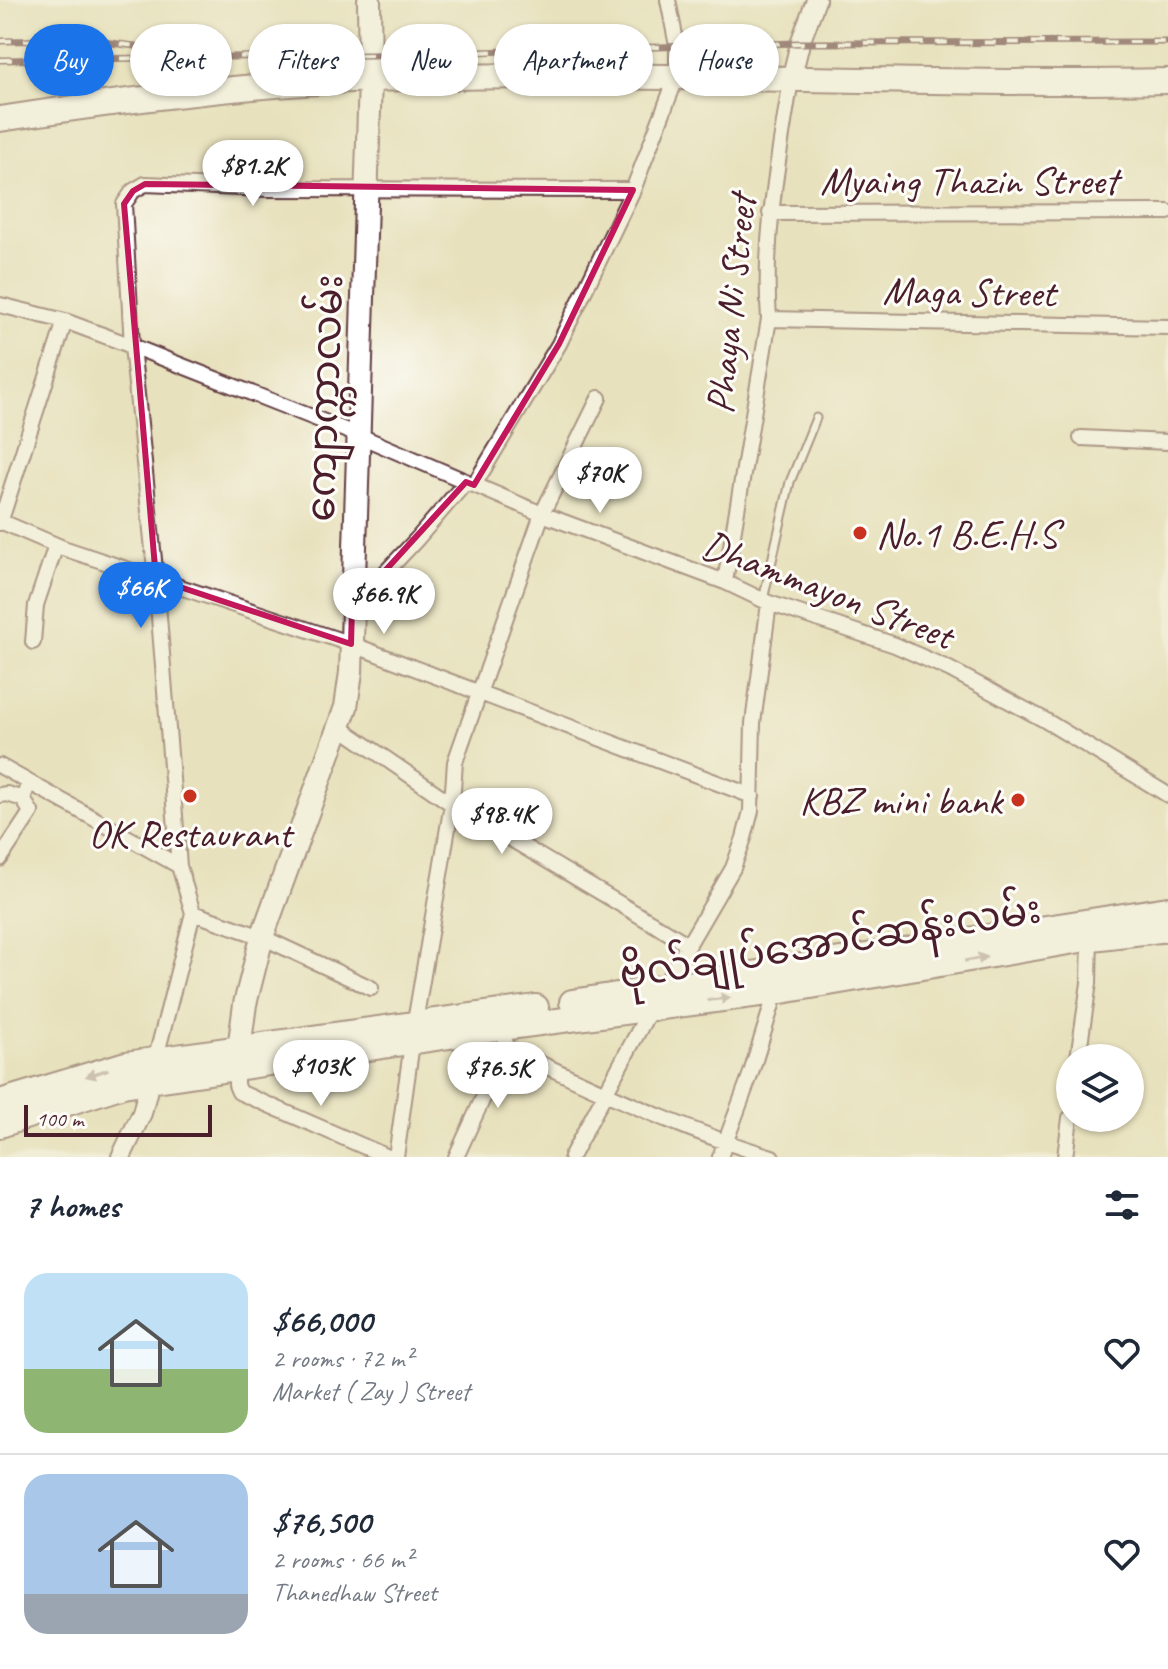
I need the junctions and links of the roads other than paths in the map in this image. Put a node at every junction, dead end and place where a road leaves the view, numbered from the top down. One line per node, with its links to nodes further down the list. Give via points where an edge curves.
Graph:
1 (369, 0): 6 (main road, ကျောက္ကာလမ်း)
2 (668, 0): 4 (street)
3 (816, 0): 8 (street)
4 (673, 24)
5 (669, 76): 6 (highway)
6 (370, 79): 11 (highway, via 195,92); 12 (main road, ကျောက္ကာလမ်း)
7 (779, 80): 8 (highway)
8 (791, 80): 9 (highway); 15 (street, Phaya Ni Street)
9 (1168, 81)
10 (669, 96): 13 (street)
11 (0, 119)
12 (366, 189): 13 (street); 20 (street, via 145,184 133,191 124,204); 23 (main road, ကျောက္ကာလမ်း)
13 (633, 190): 26 (street, via 559,344)
14 (1168, 212): 15 (street, Myaing Thazin Street)
15 (770, 213): 17 (street, Phaya Ni Street)
16 (0, 305): 18 (street, Dhammayon Street)
17 (769, 319): 19 (street, Maga Street); 31 (street, Phaya Ni Street)
18 (65, 321): 20 (street, Dhammayon Street); 28 (street)
19 (1168, 327)
20 (132, 346): 23 (street, Dhammayon Street); 30 (street)
21 (599, 398): 27 (street)
22 (816, 418): 32 (lane, via 790,482)
23 (360, 436): 26 (street, Dhammayon Street); 33 (main road, ကျောက္ကာလမ်း)
24 (1081, 438): 25 (street)
25 (1168, 442)
26 (470, 483): 27 (street, Dhammayon Street); 33 (street)
27 (542, 514): 31 (street, Dhammayon Street); 36 (street)
28 (0, 521): 29 (street)
29 (56, 545): 30 (street); 34 (street, via 36,605)
30 (156, 579): 35 (street); 46 (street)
31 (725, 582): 32 (street, Dhammayon Street)
32 (766, 601): 41 (street, Dhammayon Street, via 949,669); 42 (street, via 753,723)
33 (352, 607): 35 (main road, ကျောက္ကာလမ်း)
34 (33, 642)
35 (351, 644): 36 (street); 37 (main road, ကျောက္ကာလမ်း)
36 (480, 693): 42 (street); 44 (street, via 455,762)
37 (341, 728): 44 (street); 51 (main road, ကျောက္ကာလမ်း)
38 (0, 766): 39 (street)
39 (29, 782): 43 (street); 46 (street)
40 (0, 795): 43 (street)
41 (1168, 795)
42 (752, 796): 52 (street, via 733,868)
43 (23, 799): 45 (street, via 31,812)
44 (452, 804): 52 (street); 57 (street)
45 (0, 859)
46 (179, 866): 48 (street)
47 (1168, 909): 49 (highway, ဗိုလ်ချုပ်အောင်ဆန်းလမ်း)
48 (193, 913): 51 (street); 60 (street)
49 (1090, 929): 50 (highway, ဗိုလ်ချုပ်အောင်ဆန်းလမ်း); 54 (highway, ဗိုလ်ချုပ်အောင်ဆန်းလမ်း, one-way to 49); 55 (highway, ဗိုလ်ချုပ်အောင်ဆန်းလမ်း); 58 (street)
50 (1168, 929)
51 (262, 937): 53 (street); 59 (main road, ကျောက္ကာလမ်း)
52 (689, 945): 55 (street)
53 (371, 988)
54 (776, 992): 55 (highway, ဗိုလ်ချုပ်အောင်ဆန်းလမ်း, one-way to 54); 65 (street)
55 (656, 998): 56 (highway, ဗိုလ်ချုပ်အောင်ဆန်းလမ်း); 61 (street)
56 (505, 1029): 57 (highway, ဗိုလ်ချုပ်အောင်ဆန်းလမ်း); 61 (street); 69 (street)
57 (414, 1032): 59 (highway, ဗိုလ်ချုပ်အောင်ဆန်းလမ်း); 68 (street)
58 (1079, 1044)
59 (238, 1058): 60 (highway, ဗိုလ်ချုပ်အောင်ဆန်းလမ်း); 67 (street, via 239,1092)
60 (153, 1071): 62 (highway, one-way to 62, via 126,1064); 63 (highway); 66 (street, via 142,1113)
61 (605, 1093): 65 (street); 70 (street)
62 (0, 1102)
63 (0, 1125)
64 (1068, 1132): 72 (street)
65 (722, 1150): 71 (street)
66 (121, 1157)
67 (388, 1157)
68 (396, 1157)
69 (456, 1157)
70 (571, 1157)
71 (772, 1157)
72 (1065, 1157)

